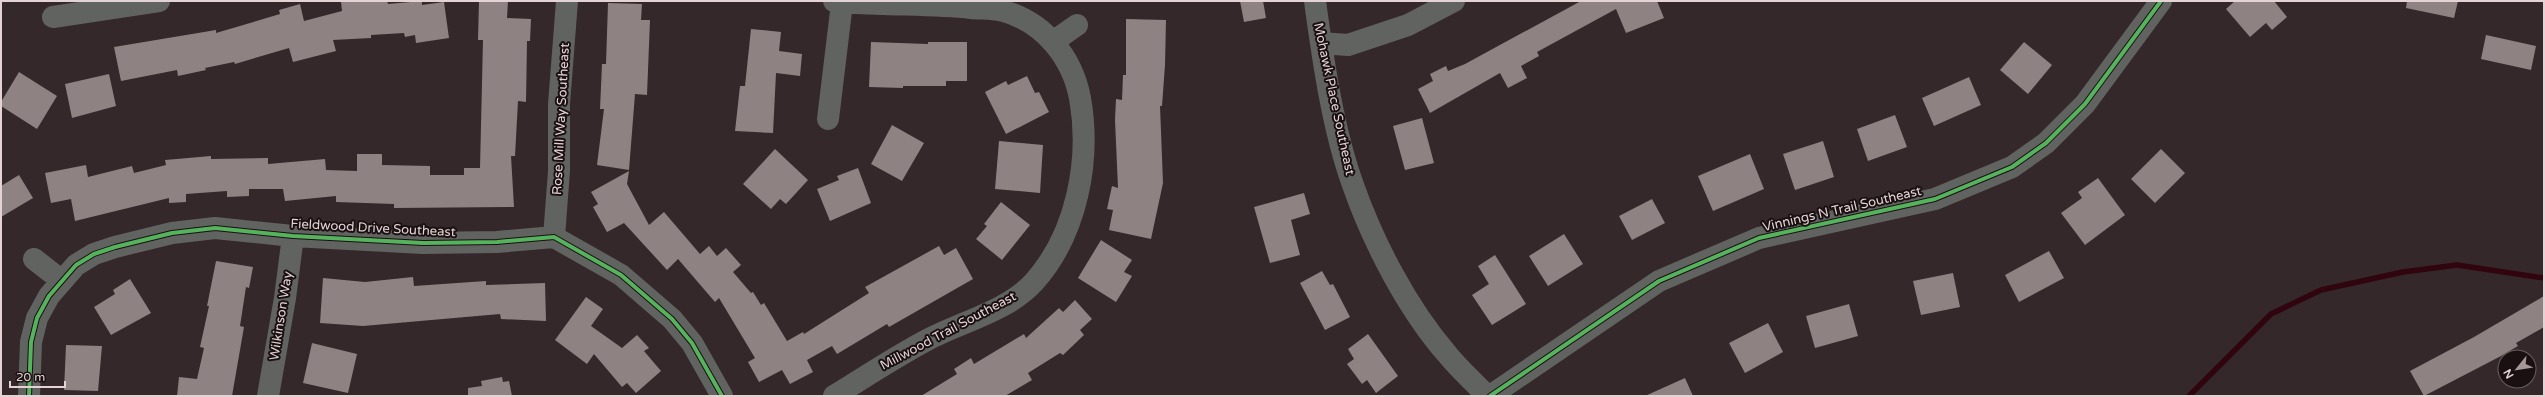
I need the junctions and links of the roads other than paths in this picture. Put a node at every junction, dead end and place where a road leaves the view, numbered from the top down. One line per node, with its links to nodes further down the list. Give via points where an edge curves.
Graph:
1 (159, 1): 7 (street)
2 (567, 1): 13 (street, Rose Mill Way Southeast, via 559,104 559,171)
3 (1315, 1): 10 (street, Mohawk Place Southeast)
4 (1454, 1): 10 (street, via 1408,25 1348,46)
5 (2161, 1): 20 (street, Vinnings N Trail Southeast, via 2085,104 2046,143 2012,167 1935,199 1759,238 1660,281)
6 (838, 2): 9 (street, Millwood Trail Southeast, via 942,5 1002,11 1031,23); 11 (street)
7 (54, 17)
8 (1077, 25): 9 (street)
9 (1054, 41): 19 (street, Millwood Trail Southeast, via 1068,65 1079,93 1083,118 1082,166 1073,210 1064,236 1051,257 1034,282 1009,301 927,340)
10 (1321, 43): 20 (street, Mohawk Place Southeast, via 1340,141 1353,185 1386,260 1446,354)
11 (828, 119)
12 (293, 236): 13 (street, Fieldwood Drive Southeast, via 423,244); 15 (street, Fieldwood Drive Southeast, via 215,228 172,233 94,254 76,265); 17 (street, Wilkinson Way, via 286,298)
13 (554, 237): 18 (street, via 621,275 672,319 692,343)
14 (34, 259): 15 (street)
15 (61, 280): 16 (street, via 49,296 32,336)
16 (29, 396)
17 (268, 396)
18 (722, 396)
19 (834, 396)
20 (1488, 396)

